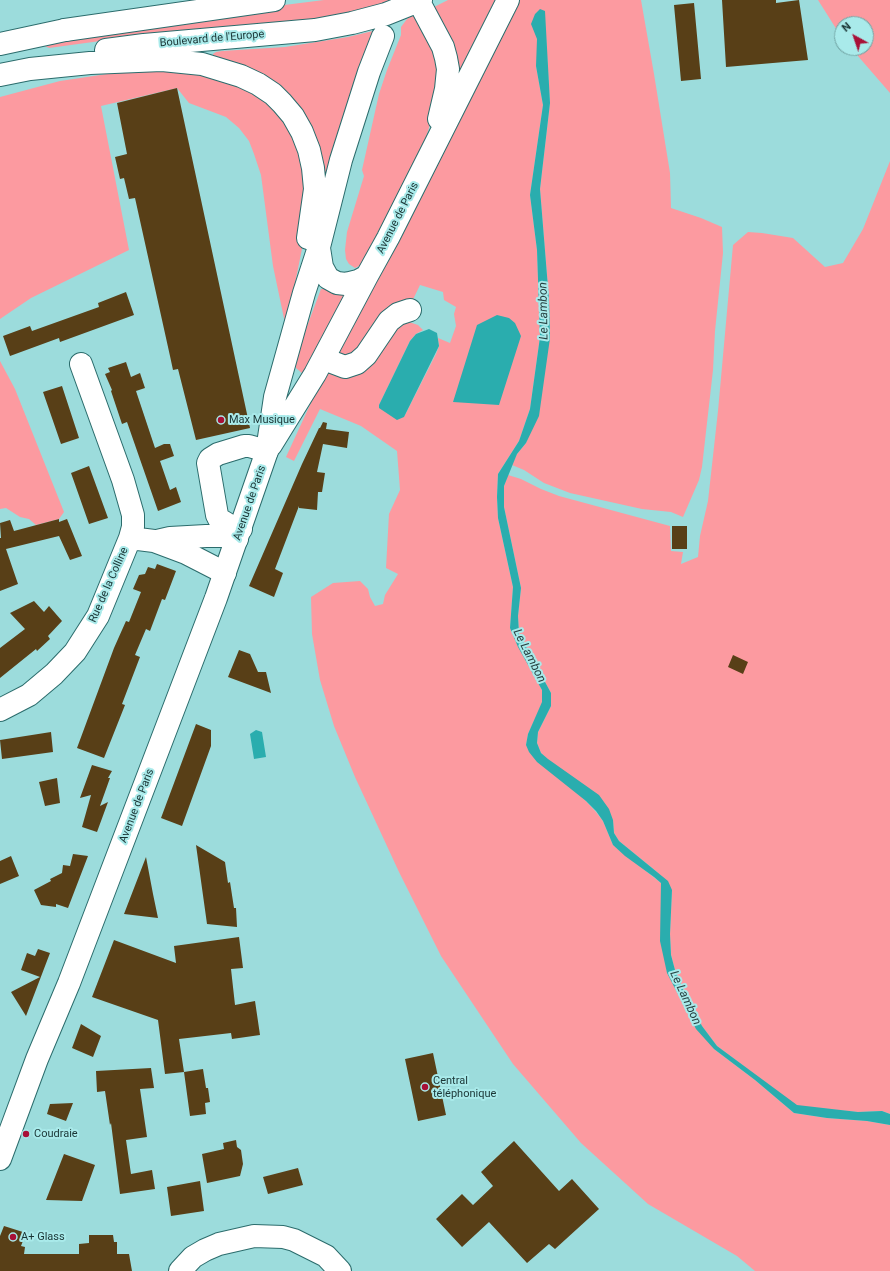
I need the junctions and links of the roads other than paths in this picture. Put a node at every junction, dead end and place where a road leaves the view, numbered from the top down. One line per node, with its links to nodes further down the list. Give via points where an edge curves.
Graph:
1 (174, 0): 5 (main road)
2 (274, 0): 5 (main road)
3 (420, 0): 8 (main road, Boulevard de l'Europe, via 386,14 316,30 144,45 28,61); 10 (main road, via 443,47 448,69)
4 (508, 0): 10 (main road, Avenue de Paris)
5 (65, 30): 7 (main road)
6 (383, 36): 11 (main road, Avenue de Paris, via 341,160)
7 (0, 44)
8 (0, 68)
9 (0, 75): 13 (main road, via 90,63 162,60 223,69 258,84 273,94 293,116 302,132 314,168 313,208 303,265)
10 (433, 149): 12 (main road, Avenue de Paris)
11 (319, 247): 12 (main road, via 322,267 328,278 346,284); 13 (main road, Avenue de Paris)
12 (367, 276): 15 (main road, Avenue de Paris)
13 (304, 293): 17 (main road, Avenue de Paris, via 275,398)
14 (410, 310): 15 (main road, via 398,314 389,321 366,355 357,363 345,367)
15 (324, 359): 17 (main road, Avenue de Paris)
16 (81, 364): 19 (main road, Rue de la Colline, via 130,501 133,527)
17 (267, 451): 18 (main road, Avenue de Paris); 18 (main road, via 244,446 218,454 208,463 219,519)
18 (239, 534): 20 (main road, Rue de la Colline); 21 (main road, Avenue de Paris)
19 (130, 538): 20 (main road, Rue de la Colline); 22 (main road, Rue de la Colline, via 98,616 75,652 29,695)
20 (154, 541): 21 (main road, Rue de la Colline, via 196,557)
21 (225, 573): 23 (main road, Avenue de Paris)
22 (0, 710)
23 (0, 1159)
24 (180, 1271): 25 (main road, via 193,1257 205,1250 254,1236 294,1240 326,1256)
25 (340, 1271)

